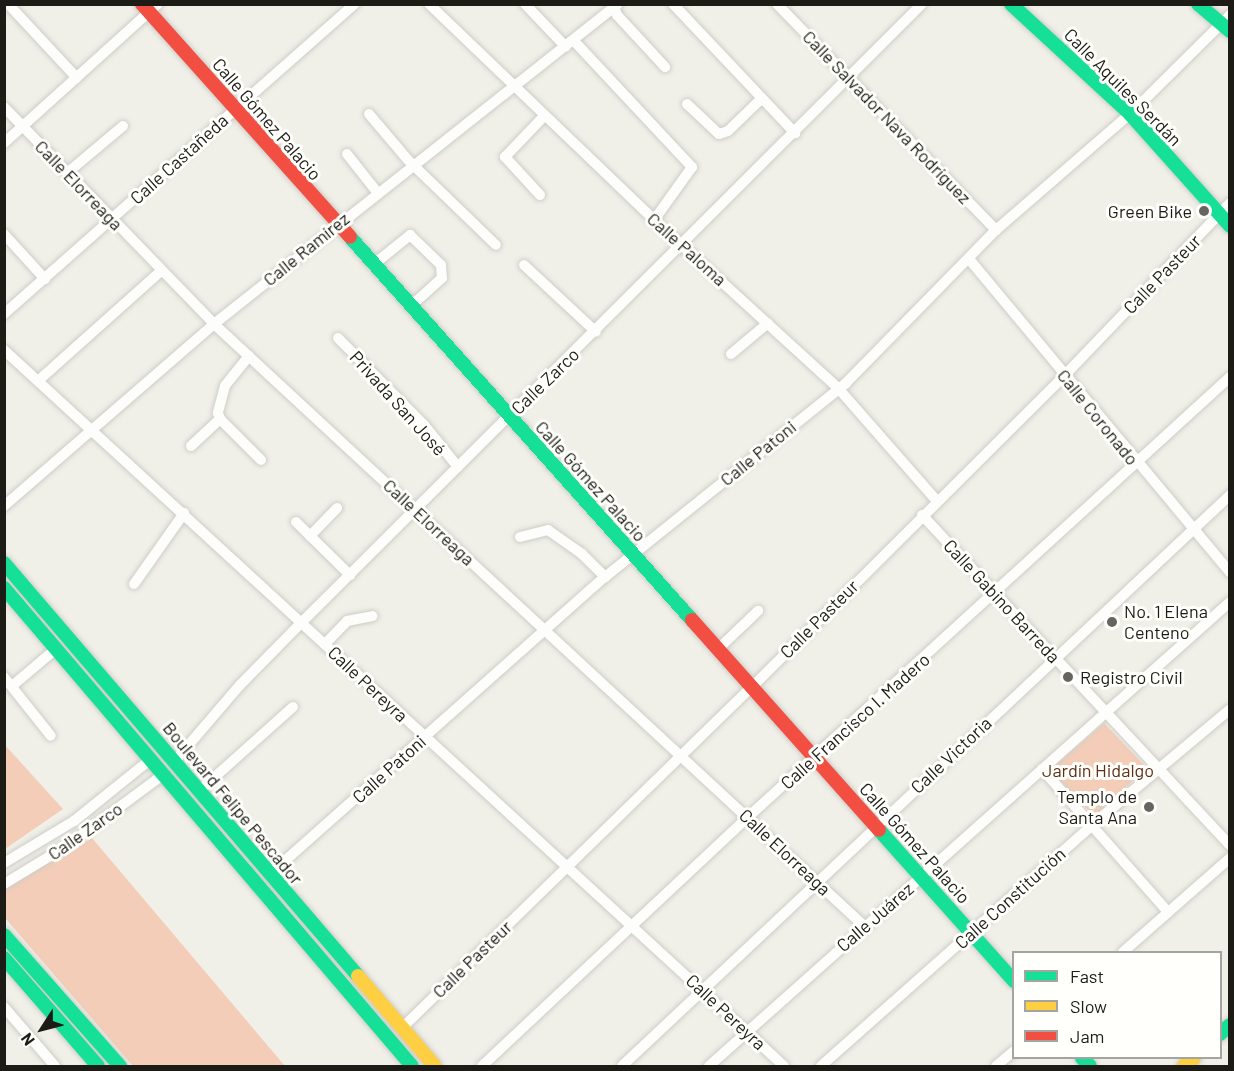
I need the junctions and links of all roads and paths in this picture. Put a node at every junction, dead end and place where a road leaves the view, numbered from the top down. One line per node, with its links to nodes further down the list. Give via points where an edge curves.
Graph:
1 (355, 4): 21 (street, Calle Castañeda)
2 (429, 4): 17 (street, Calle Paloma)
3 (525, 4): 13 (street)
4 (673, 4): 18 (street)
5 (777, 4): 16 (street, Calle Salvador Nava Rodríguez)
6 (922, 4): 16 (street, Calle Zarco)
7 (1011, 4): 23 (main road, Calle Aquiles Serdán)
8 (1198, 4): 12 (main road)
9 (10, 6): 15 (street)
10 (615, 6): 13 (street, Calle Ramírez); 14 (street)
11 (150, 7): 15 (street); 21 (main road, Calle Gómez Palacio)
12 (1227, 23): 23 (street, Calle Patoni)
13 (570, 44): 17 (street, Calle Ramírez); 36 (street, via 644,114 693,169)
14 (665, 67)
15 (77, 78): 26 (street)
16 (849, 78): 27 (street, Calle Zarco); 40 (street, Calle Salvador Nava Rodríguez)
17 (514, 87): 24 (street, Calle Paloma); 30 (street, Calle Ramírez)
18 (762, 98): 19 (street, via 724,134 715,132); 27 (street)
19 (687, 104)
20 (4, 107): 26 (street, Calle Elorreaga)
21 (235, 109): 37 (street, Calle Castañeda); 38 (main road, Calle Gómez Palacio)
22 (369, 114): 30 (street)
23 (1130, 114): 35 (main road, Calle Aquiles Serdán); 40 (street, Calle Patoni)
24 (544, 116): 33 (street, via 506,154 506,160); 36 (street, Calle Paloma)
25 (123, 126): 31 (street)
26 (23, 127): 28 (street); 31 (street, Calle Elorreaga)
27 (795, 133): 43 (street, Calle Zarco)
28 (4, 143)
29 (347, 153): 32 (street)
30 (413, 165): 32 (street, Calle Ramírez); 42 (street)
31 (67, 174): 37 (street, Calle Elorreaga)
32 (377, 192): 38 (street, Calle Ramírez)
33 (540, 195)
34 (1230, 203): 35 (street, Calle Pasteur)
35 (1219, 214): 39 (main road, Calle Aquiles Serdán); 58 (street, Calle Pasteur)
36 (656, 218): 43 (street, Calle Paloma)
37 (112, 220): 47 (street, Calle Elorreaga); 48 (street, Calle Castañeda)
38 (337, 225): 45 (main road, Calle Gómez Palacio); 52 (street, Calle Ramírez)
39 (1230, 226)
40 (996, 230): 44 (street, Calle Patoni)
41 (4, 234): 48 (street)
42 (496, 245)
43 (682, 246): 51 (street, Calle Paloma); 53 (street, Calle Zarco)
44 (969, 259): 58 (street, Calle Coronado); 61 (street, Calle Patoni)
45 (374, 265): 49 (main road, Calle Gómez Palacio); 49 (street, via 410,236 441,265 442,278)
46 (524, 265): 53 (street)
47 (161, 271): 52 (street, Calle Elorreaga); 60 (street)
48 (45, 279): 50 (street, Calle Castañeda)
49 (411, 306): 62 (main road, Calle Gómez Palacio)
50 (4, 314)
51 (768, 323): 56 (street); 61 (street, Calle Paloma)
52 (214, 324): 57 (street, Calle Elorreaga); 64 (street, Calle Ramírez)
53 (596, 332): 62 (street, Calle Zarco)
54 (338, 338): 68 (street, Privada San José, via 424,425)
55 (4, 350): 60 (street, Calle Pereyra)
56 (731, 354)
57 (249, 356): 63 (street, via 225,386 219,404); 73 (street, Calle Elorreaga)
58 (1064, 375): 67 (street, Calle Coronado); 70 (street, Calle Pasteur)
59 (1230, 377): 67 (street, Calle Francisco I. Madero)
60 (39, 380): 64 (street, Calle Pereyra)
61 (838, 388): 70 (street, Calle Paloma); 80 (street, Calle Patoni)
62 (509, 417): 68 (street, Calle Zarco); 80 (main road, Calle Gómez Palacio)
63 (220, 419): 65 (street); 66 (street)
64 (92, 428): 71 (street, Calle Ramírez); 74 (street, Calle Pereyra)
65 (191, 446)
66 (261, 460)
67 (1137, 465): 77 (street, Calle Coronado); 87 (street, Calle Francisco I. Madero)
68 (458, 467): 73 (street, Calle Zarco)
69 (1230, 495): 77 (street, Calle Victoria)
70 (937, 501): 75 (street, Calle Pasteur)
71 (4, 506)
72 (337, 508): 78 (street)
73 (416, 509): 83 (street, Calle Zarco); 92 (street, Calle Elorreaga)
74 (184, 513): 85 (street); 91 (street, Calle Pereyra)
75 (922, 515): 87 (street, Calle Gabino Barreda); 98 (street, Calle Pasteur)
76 (296, 522): 78 (street)
77 (1192, 530): 82 (street, Calle Coronado); 96 (street, Calle Victoria)
78 (310, 536): 83 (street)
79 (520, 537): 84 (street, via 548,530 582,554)
80 (632, 554): 84 (street, Calle Patoni); 95 (main road, Calle Gómez Palacio)
81 (4, 563): 107 (main road, Boulevard Felipe Pescador)
82 (1230, 572)
83 (350, 575): 91 (street, Calle Zarco)
84 (605, 577): 92 (street, Calle Patoni)
85 (134, 584)
86 (4, 588): 94 (main road, Boulevard Felipe Pescador)
87 (995, 594): 96 (street, Calle Gabino Barreda); 105 (street, Calle Francisco I. Madero)
88 (1230, 602): 101 (street, Calle Juárez)
89 (758, 611): 95 (street)
90 (373, 616): 93 (street, via 347,621)
91 (302, 622): 93 (street, Calle Pereyra); 107 (street, Calle Zarco, via 240,685)
92 (543, 631): 103 (street, Calle Patoni); 104 (street, Calle Elorreaga)
93 (325, 644): 103 (street, Calle Pereyra)
94 (57, 648): 97 (street); 106 (main road, Boulevard Felipe Pescador)
95 (717, 650): 98 (main road, Calle Gómez Palacio)
96 (1056, 658): 101 (street, Calle Gabino Barreda); 115 (street, Calle Victoria)
97 (8, 682): 102 (street)
98 (751, 688): 104 (street, Calle Pasteur); 105 (main road, Calle Gómez Palacio)
99 (293, 707): 111 (street)
100 (1230, 709): 108 (street, Calle Constitución)
101 (1107, 713): 108 (street, Calle Gabino Barreda); 109 (street, Calle Juárez)
102 (51, 736)
103 (425, 737): 120 (street, Calle Pereyra); 122 (street, Calle Patoni)
104 (681, 757): 112 (street, Calle Elorreaga); 120 (street, Calle Pasteur)
105 (815, 758): 112 (street, Calle Francisco I. Madero); 115 (main road, Calle Gómez Palacio)
106 (151, 759): 110 (main road, Boulevard Felipe Pescador); 119 (street, Calle Zarco, via 74,821)
107 (174, 762): 110 (main road); 111 (main road, Boulevard Felipe Pescador)
108 (1158, 768): 113 (street, Calle Constitución); 116 (street, Calle Gabino Barreda)
109 (1042, 769): 113 (street); 123 (street, Calle Juárez)
110 (164, 774): 117 (main road, Boulevard Felipe Pescador); 125 (street, Calle Zarco, via 68,845)
111 (199, 791): 114 (main road, Boulevard Felipe Pescador)
112 (747, 818): 124 (street, Calle Elorreaga); 127 (street, Calle Francisco I. Madero)
113 (1092, 825): 126 (street); 129 (street, Calle Constitución)
114 (229, 826): 117 (main road, via 221,835); 122 (main road, Boulevard Felipe Pescador)
115 (876, 826): 123 (main road, Calle Gómez Palacio); 124 (street, Calle Victoria)
116 (1230, 845)
117 (225, 847): 121 (main road, Boulevard Felipe Pescador)
118 (1230, 858): 126 (street)
119 (4, 863)
120 (568, 868): 127 (street, Calle Pereyra); 136 (street, Calle Pasteur)
121 (247, 874): 122 (main road); 142 (main road, Boulevard Felipe Pescador)
122 (270, 874): 136 (main road, Boulevard Felipe Pescador)
123 (922, 876): 128 (street, Calle Juárez); 129 (main road, Calle Gómez Palacio)
124 (817, 881): 128 (street, Calle Elorreaga); 134 (street, Calle Victoria)
125 (4, 884)
126 (1168, 912): 131 (street)
127 (631, 925): 134 (street, Calle Pereyra); 144 (street, Calle Francisco I. Madero)
128 (864, 926): 137 (street, Calle Juárez)
129 (971, 932): 133 (main road, Calle Gómez Palacio); 148 (street, Calle Constitución)
130 (4, 935): 141 (main road)
131 (1124, 951)
132 (4, 958): 140 (main road)
133 (1012, 979)
134 (702, 991): 137 (street, Calle Pereyra); 145 (street, Calle Victoria)
135 (4, 1007): 139 (street)
136 (402, 1028): 143 (main road, Boulevard Felipe Pescador)
137 (748, 1032): 146 (street, Calle Juárez); 147 (street, Calle Pereyra)
138 (1012, 1053): 149 (street)
139 (55, 1066)
140 (98, 1066)
141 (120, 1066)
142 (412, 1066)
143 (435, 1066)
144 (482, 1066)
145 (622, 1066)
146 (710, 1066)
147 (784, 1066)
148 (821, 1066)
149 (996, 1066)

